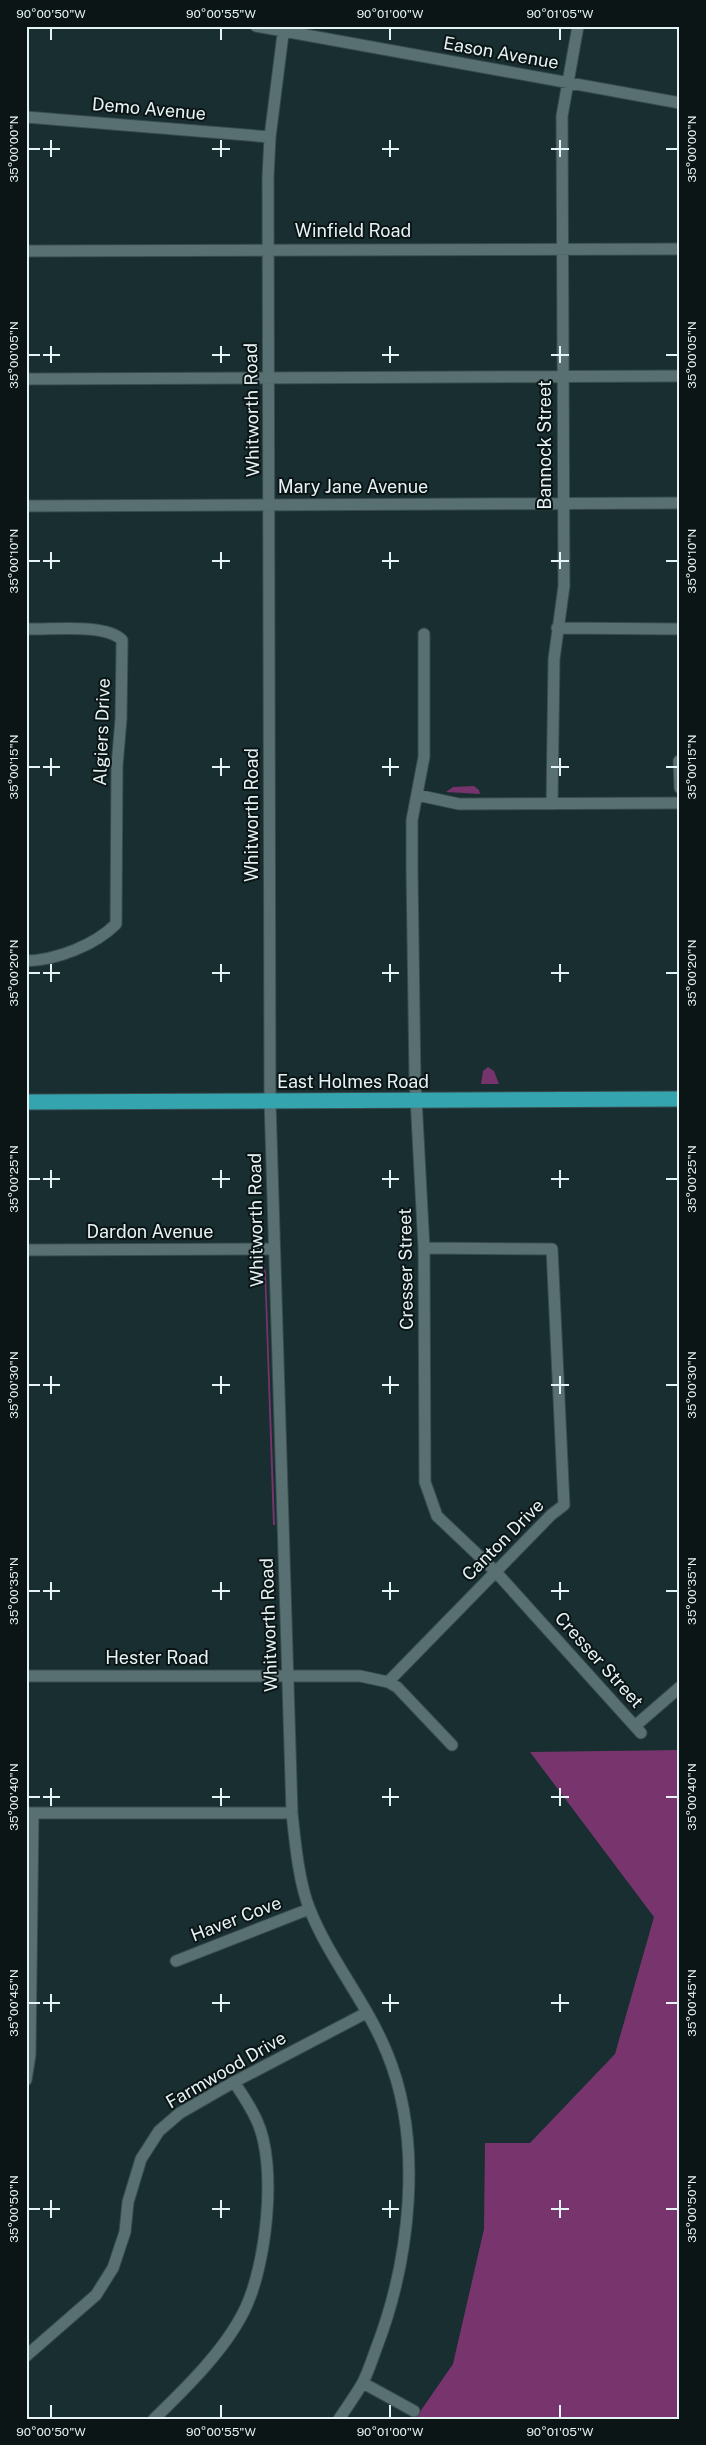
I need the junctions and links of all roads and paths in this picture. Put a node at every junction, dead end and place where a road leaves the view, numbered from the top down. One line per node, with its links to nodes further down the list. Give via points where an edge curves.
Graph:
1 (256, 26): 3 (street, Eason Avenue)
2 (578, 26): 4 (street, Bannock Street)
3 (283, 29): 4 (street, Eason Avenue); 7 (street, Whitworth Road)
4 (567, 83): 5 (street, Eason Avenue); 8 (street, Bannock Street, via 562,116)
5 (680, 103)
6 (26, 117): 7 (street, Demo Avenue)
7 (270, 137): 10 (street, Whitworth Road)
8 (562, 248): 9 (street, Winfield Road); 10 (street, Winfield Road); 12 (street, Bannock Street)
9 (680, 248)
10 (269, 249): 11 (street, Winfield Road); 14 (street, Whitworth Road)
11 (26, 251)
12 (562, 376): 13 (street); 14 (street); 16 (street, Bannock Street)
13 (680, 376)
14 (269, 378): 15 (street); 18 (street, Whitworth Road)
15 (26, 379)
16 (562, 503): 17 (street, Mary Jane Avenue); 18 (street, Mary Jane Avenue); 20 (street, Bannock Street, via 564,586)
17 (680, 503)
18 (270, 505): 19 (street, Mary Jane Avenue); 31 (street, Whitworth Road)
19 (26, 506)
20 (557, 628): 22 (street); 27 (street, Bannock Street)
21 (26, 629): 29 (street, Algiers Drive, via 96,630 116,634 122,640 116,924 103,937 46,959)
22 (680, 629)
23 (424, 634): 26 (street, Cresser Street, via 424,757)
24 (679, 761): 25 (street)
25 (680, 788)
26 (417, 795): 27 (street, via 459,804); 32 (street, Cresser Street, via 412,834)
27 (552, 804): 28 (street)
28 (680, 804)
29 (26, 961)
30 (680, 1099): 32 (main road, East Holmes Road)
31 (270, 1101): 32 (main road, East Holmes Road); 33 (main road, East Holmes Road); 35 (street, Whitworth Road)
32 (416, 1101): 34 (street, Cresser Street)
33 (26, 1102)
34 (424, 1248): 37 (street, Cresser Street, via 426,1482 437,1516); 37 (street, Canton Drive, via 552,1249 564,1505)
35 (274, 1249): 36 (street, Dardon Avenue); 39 (street, Whitworth Road)
36 (26, 1250)
37 (495, 1571): 40 (street, Canton Drive); 41 (street, Cresser Street, via 638,1729)
38 (26, 1676): 39 (street, Hester Road)
39 (288, 1676): 40 (street, Hester Road, via 360,1676); 44 (street, Whitworth Road)
40 (388, 1682): 42 (street, via 407,1697)
41 (680, 1687)
42 (452, 1745)
43 (30, 1813): 44 (street); 48 (street, via 30,2055)
44 (292, 1814): 45 (street, Whitworth Road)
45 (309, 1909): 46 (street, Haver Cove); 47 (street, Whitworth Road)
46 (176, 1961)
47 (366, 2013): 49 (street, Farmwood Drive); 51 (street, Whitworth Road, via 387,2052 397,2081 405,2124 409,2192 403,2256 390,2314)
48 (26, 2080)
49 (234, 2082): 50 (street, Farmwood Drive, via 180,2113 159,2131 141,2159 128,2202 125,2232 113,2268 96,2294); 53 (street, via 258,2122 266,2150 268,2192 260,2269 244,2311 222,2347)
50 (26, 2356)
51 (363, 2382): 52 (street); 54 (street, Whitworth Road)
52 (414, 2411)
53 (154, 2419)
54 (339, 2419)

